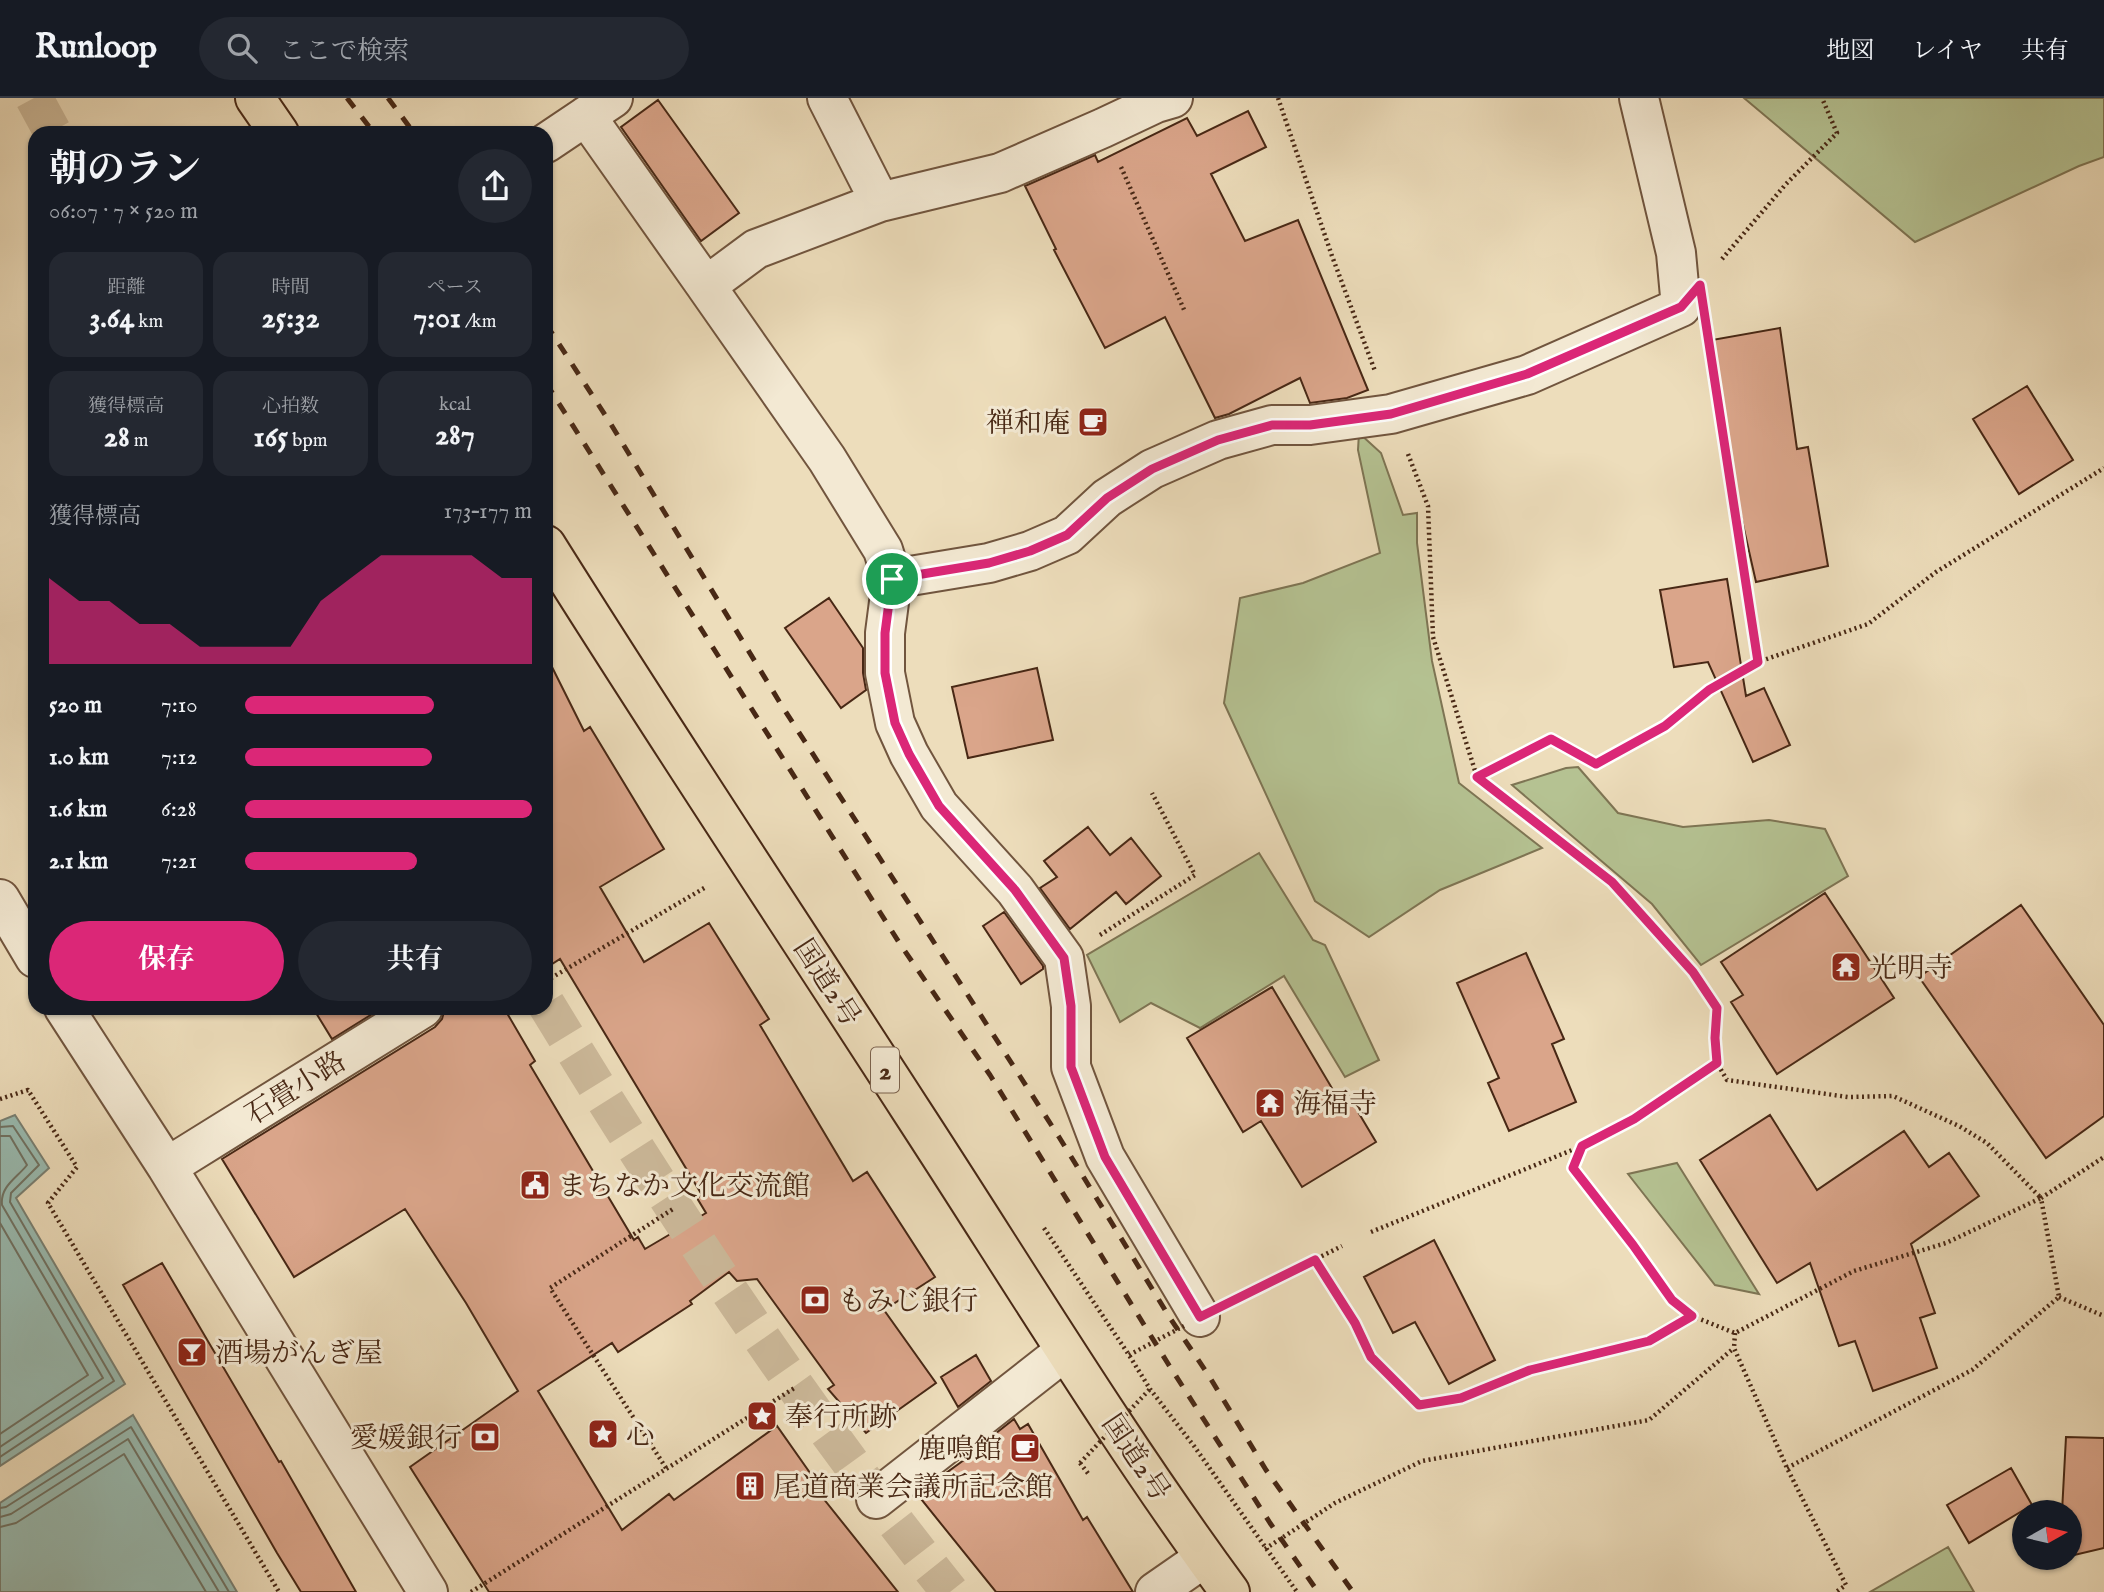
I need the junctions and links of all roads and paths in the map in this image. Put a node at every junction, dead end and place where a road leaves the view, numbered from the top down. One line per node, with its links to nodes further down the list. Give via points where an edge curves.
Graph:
1 (255, 98): 8 (highway)
2 (827, 98): 11 (street)
3 (1174, 98): 9 (street)
4 (1278, 98): 16 (path)
5 (1639, 98): 13 (street, via 1676,253)
6 (1822, 98): 13 (path, via 1837,133 1786,184)
7 (600, 107): 10 (street); 12 (street)
8 (274, 126)
9 (1103, 128): 11 (street, via 1000,173); 14 (path)
10 (553, 138)
11 (880, 202): 12 (street, via 756,249)
12 (706, 285): 19 (street, via 827,459 883,550)
13 (1681, 307): 16 (street, via 1527,374)
14 (1185, 312)
15 (1708, 339): 20 (path)
16 (1391, 414): 19 (street, via 1272,425 1218,440 1152,469 1107,498 1067,535 1030,551 989,563); 21 (path, via 1428,506 1433,637)
17 (2104, 468): 20 (path, via 1936,572 1868,624)
18 (553, 556): 46 (highway, 国道2号 / 2)
19 (892, 579): 26 (street, via 885,673 895,723 909,754 939,806 1015,890)
20 (1758, 662): 21 (path, via 1709,690 1665,726 1596,764 1551,739)
21 (1477, 777): 30 (path, via 1612,882 1693,972 1717,1008)
22 (1153, 793): 26 (path, via 1195,875)
23 (706, 887): 27 (path)
24 (0, 899): 25 (street)
25 (28, 946)
26 (1064, 958): 43 (street, via 1071,1006 1071,1067 1105,1157)
27 (553, 977)
28 (69, 1015): 34 (street)
29 (412, 1015): 34 (street, 石畳小路)
30 (1717, 1063): 32 (path, via 1634,1119); 35 (path, via 1727,1080 1848,1097 1893,1096 1987,1143)
31 (0, 1099): 55 (path, via 28,1090 77,1167 48,1203)
32 (1582, 1146): 37 (path); 41 (path, via 1573,1168 1672,1300)
33 (2104, 1157): 35 (path)
34 (167, 1167): 56 (street)
35 (2040, 1198): 40 (path); 44 (path, via 1946,1243 1854,1271)
36 (673, 1209): 50 (path, via 550,1288)
37 (1371, 1232)
38 (1342, 1246): 39 (path)
39 (1315, 1260): 41 (path, via 1371,1357 1419,1405 1461,1398 1530,1370 1649,1341); 43 (path)
40 (2059, 1297): 42 (path); 51 (path, via 1972,1370)
41 (1692, 1316): 44 (path)
42 (2104, 1316)
43 (1192, 1321): 48 (path, bridge, via 1129,1355)
44 (1735, 1333): 45 (path)
45 (1734, 1349): 51 (path); 53 (path, via 1649,1420 1422,1461 1335,1503)
46 (1065, 1351): 52 (street); 54 (highway, 国道2号 / 2)
47 (796, 1387): 50 (path)
48 (1150, 1389): 49 (path, bridge); 53 (path)
49 (1080, 1463)
50 (666, 1468): 57 (path)
51 (1787, 1468): 61 (path, via 1846,1585)
52 (876, 1499)
53 (1265, 1549): 60 (path)
54 (1204, 1558): 58 (street); 59 (highway, 国道2号 / 2)
55 (279, 1592)
56 (428, 1592)
57 (470, 1592)
58 (1156, 1592)
59 (1230, 1592)
60 (1297, 1592)
61 (1836, 1592)

